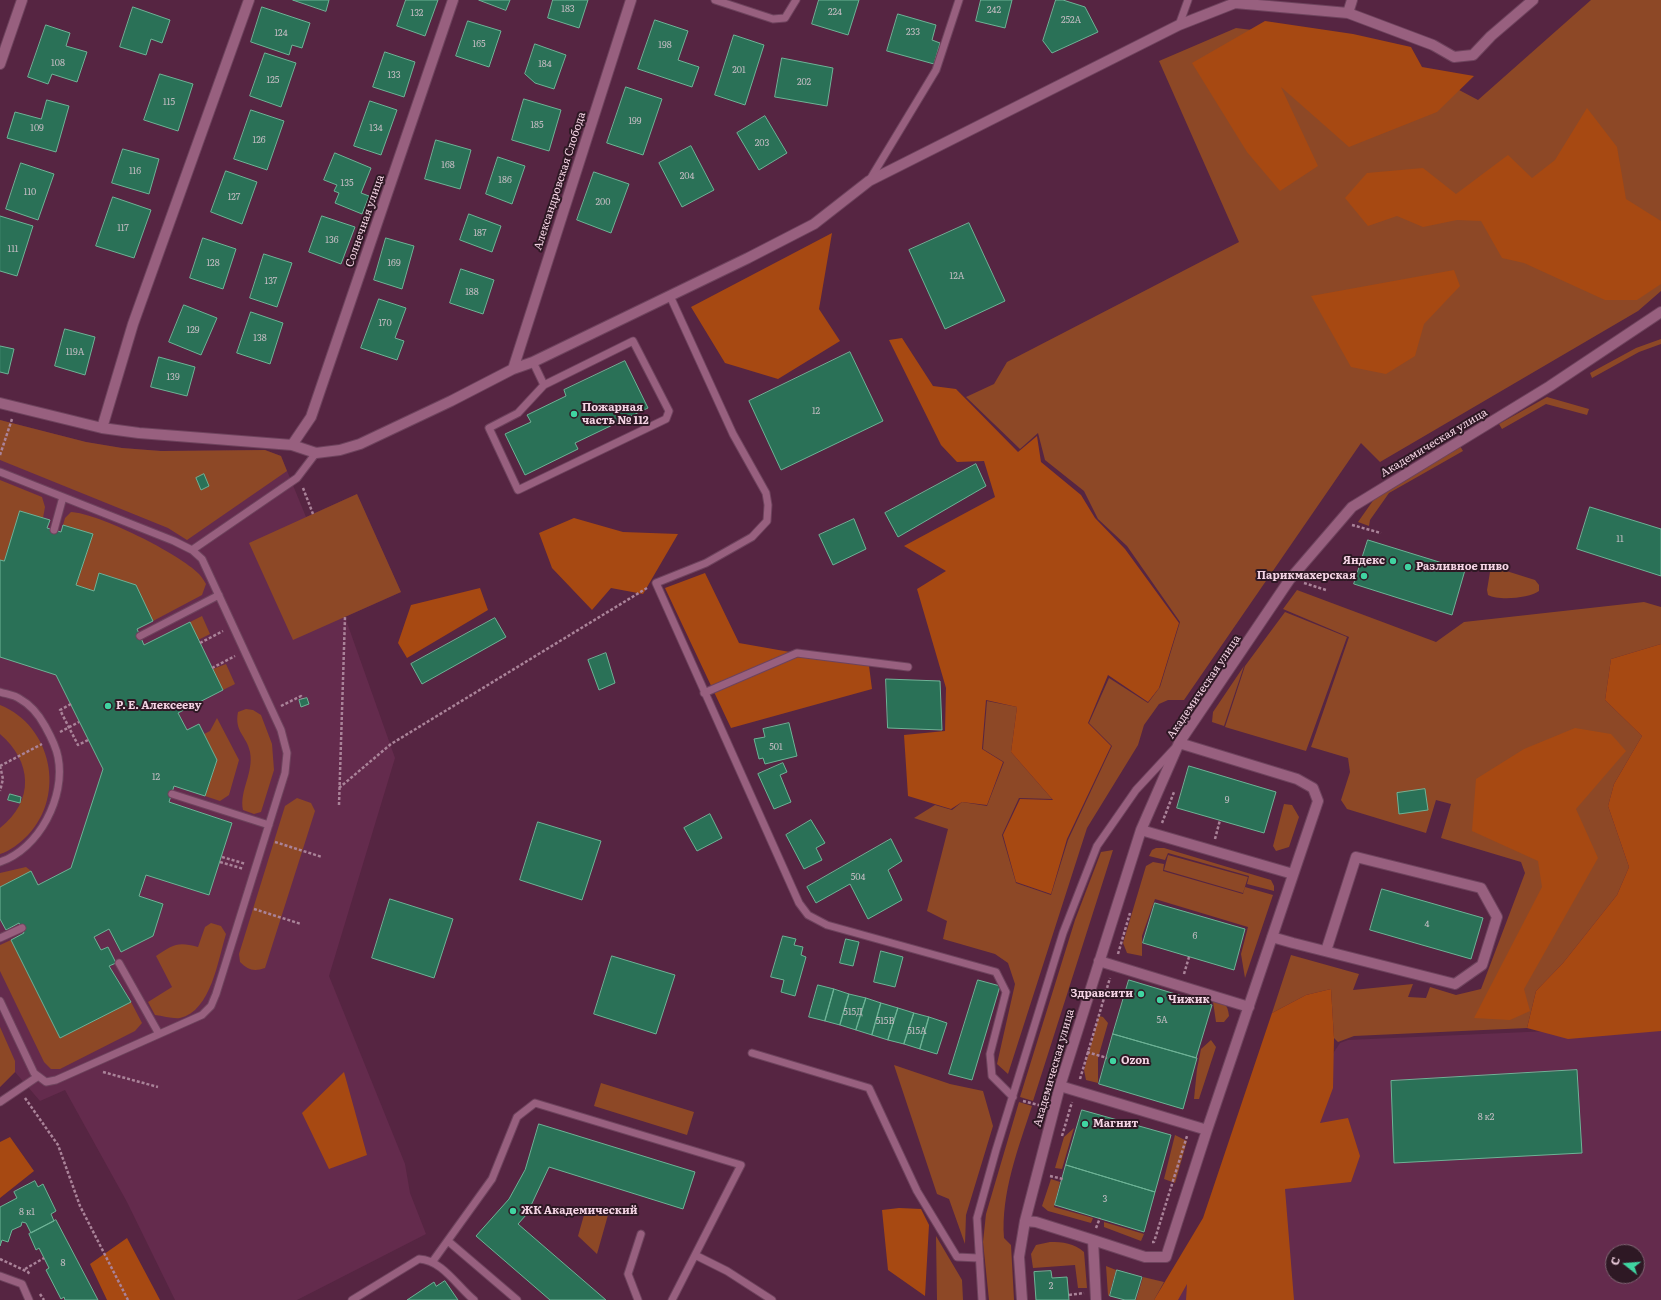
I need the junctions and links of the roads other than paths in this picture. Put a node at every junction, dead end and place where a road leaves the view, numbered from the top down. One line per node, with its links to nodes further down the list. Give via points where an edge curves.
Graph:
1 (22, 0): 13 (street)
2 (249, 0): 21 (street, via 133,324)
3 (453, 0): 22 (street, Солнечная улица, via 311,417)
4 (630, 0): 18 (street, Александровская Слобода)
5 (715, 0): 6 (lane, via 773,19 785,18)
6 (796, 0)
7 (959, 0): 14 (lane, via 936,70)
8 (1188, 0): 12 (lane)
9 (1352, 0): 11 (street)
10 (1533, 0): 11 (street, via 1472,55 1454,57 1433,45)
11 (1348, 13): 12 (street, via 1235,3)
12 (1180, 26): 14 (street)
13 (0, 64)
14 (869, 181): 15 (street, via 814,224)
15 (670, 296): 17 (street); 32 (lane, via 733,434 766,493 768,510 767,521 752,538 706,562 656,583)
16 (1660, 313): 33 (street, Академическая улица, via 1550,386 1352,507 1290,579)
17 (533, 362): 18 (street); 19 (lane)
18 (513, 369): 23 (street, via 360,444)
19 (544, 384): 19 (lane, via 518,413 489,428 518,490 666,419 669,415 634,341)
20 (0, 403): 21 (street)
21 (102, 428): 22 (street)
22 (292, 445): 23 (street)
23 (316, 453): 27 (lane, via 297,478)
24 (0, 472): 25 (lane)
25 (63, 497): 26 (lane); 27 (lane)
26 (54, 530)
27 (192, 550): 28 (lane, via 202,559)
28 (219, 595): 29 (lane); 35 (lane, via 281,730 287,753 285,773)
29 (140, 636)
30 (908, 667): 32 (lane, via 798,653)
31 (0, 692): 37 (lane, via 20,698 38,714 51,737 58,757 59,778 52,808 37,835 18,852)
32 (704, 693): 51 (lane, via 799,904 808,915 827,925 996,972 1006,992 990,1054 992,1076)
33 (1179, 743): 36 (street, Академическая улица); 38 (street, via 1297,780 1313,788 1318,801); 51 (lane, via 1136,790 1097,846 1063,933)
34 (172, 794): 35 (lane)
35 (269, 825): 47 (lane, via 211,1006 202,1015)
36 (1141, 830): 38 (street); 43 (street, Академическая улица)
37 (0, 862)
38 (1293, 874): 40 (street)
39 (22, 928): 41 (lane)
40 (1272, 937): 42 (street); 46 (street)
41 (0, 938)
42 (1326, 951): 42 (street, via 1455,984 1482,965 1497,917 1481,888 1356,856)
43 (1099, 961): 46 (street); 50 (street, Академическая улица)
44 (119, 963): 47 (lane)
45 (0, 1001): 49 (lane)
46 (1249, 1007): 53 (street)
47 (159, 1034): 49 (lane, via 51,1082)
48 (752, 1053): 59 (lane, via 870,1088 917,1191 957,1256)
49 (37, 1077): 52 (lane)
50 (1060, 1086): 53 (street); 54 (street, Академическая улица)
51 (1013, 1098): 59 (lane, via 977,1218)
52 (0, 1102)
53 (1207, 1130): 56 (street, via 1166,1256 1145,1257)
54 (1025, 1222): 56 (street, via 1036,1222); 70 (street, Академическая улица, via 1019,1257)
55 (641, 1234): 66 (lane, via 628,1274)
56 (1093, 1240): 71 (street)
57 (448, 1241): 58 (lane, via 492,1179 517,1117 535,1103 741,1165); 60 (lane); 65 (lane)
58 (695, 1255): 67 (lane); 68 (lane, via 727,1271)
59 (978, 1258): 69 (lane)
60 (433, 1262): 63 (lane, via 419,1259); 64 (lane)
61 (0, 1276): 62 (lane, via 22,1284)
62 (29, 1300)
63 (352, 1300)
64 (474, 1300)
65 (517, 1300)
66 (638, 1300)
67 (672, 1300)
68 (772, 1300)
69 (982, 1300)
70 (1022, 1300)
71 (1096, 1300)

